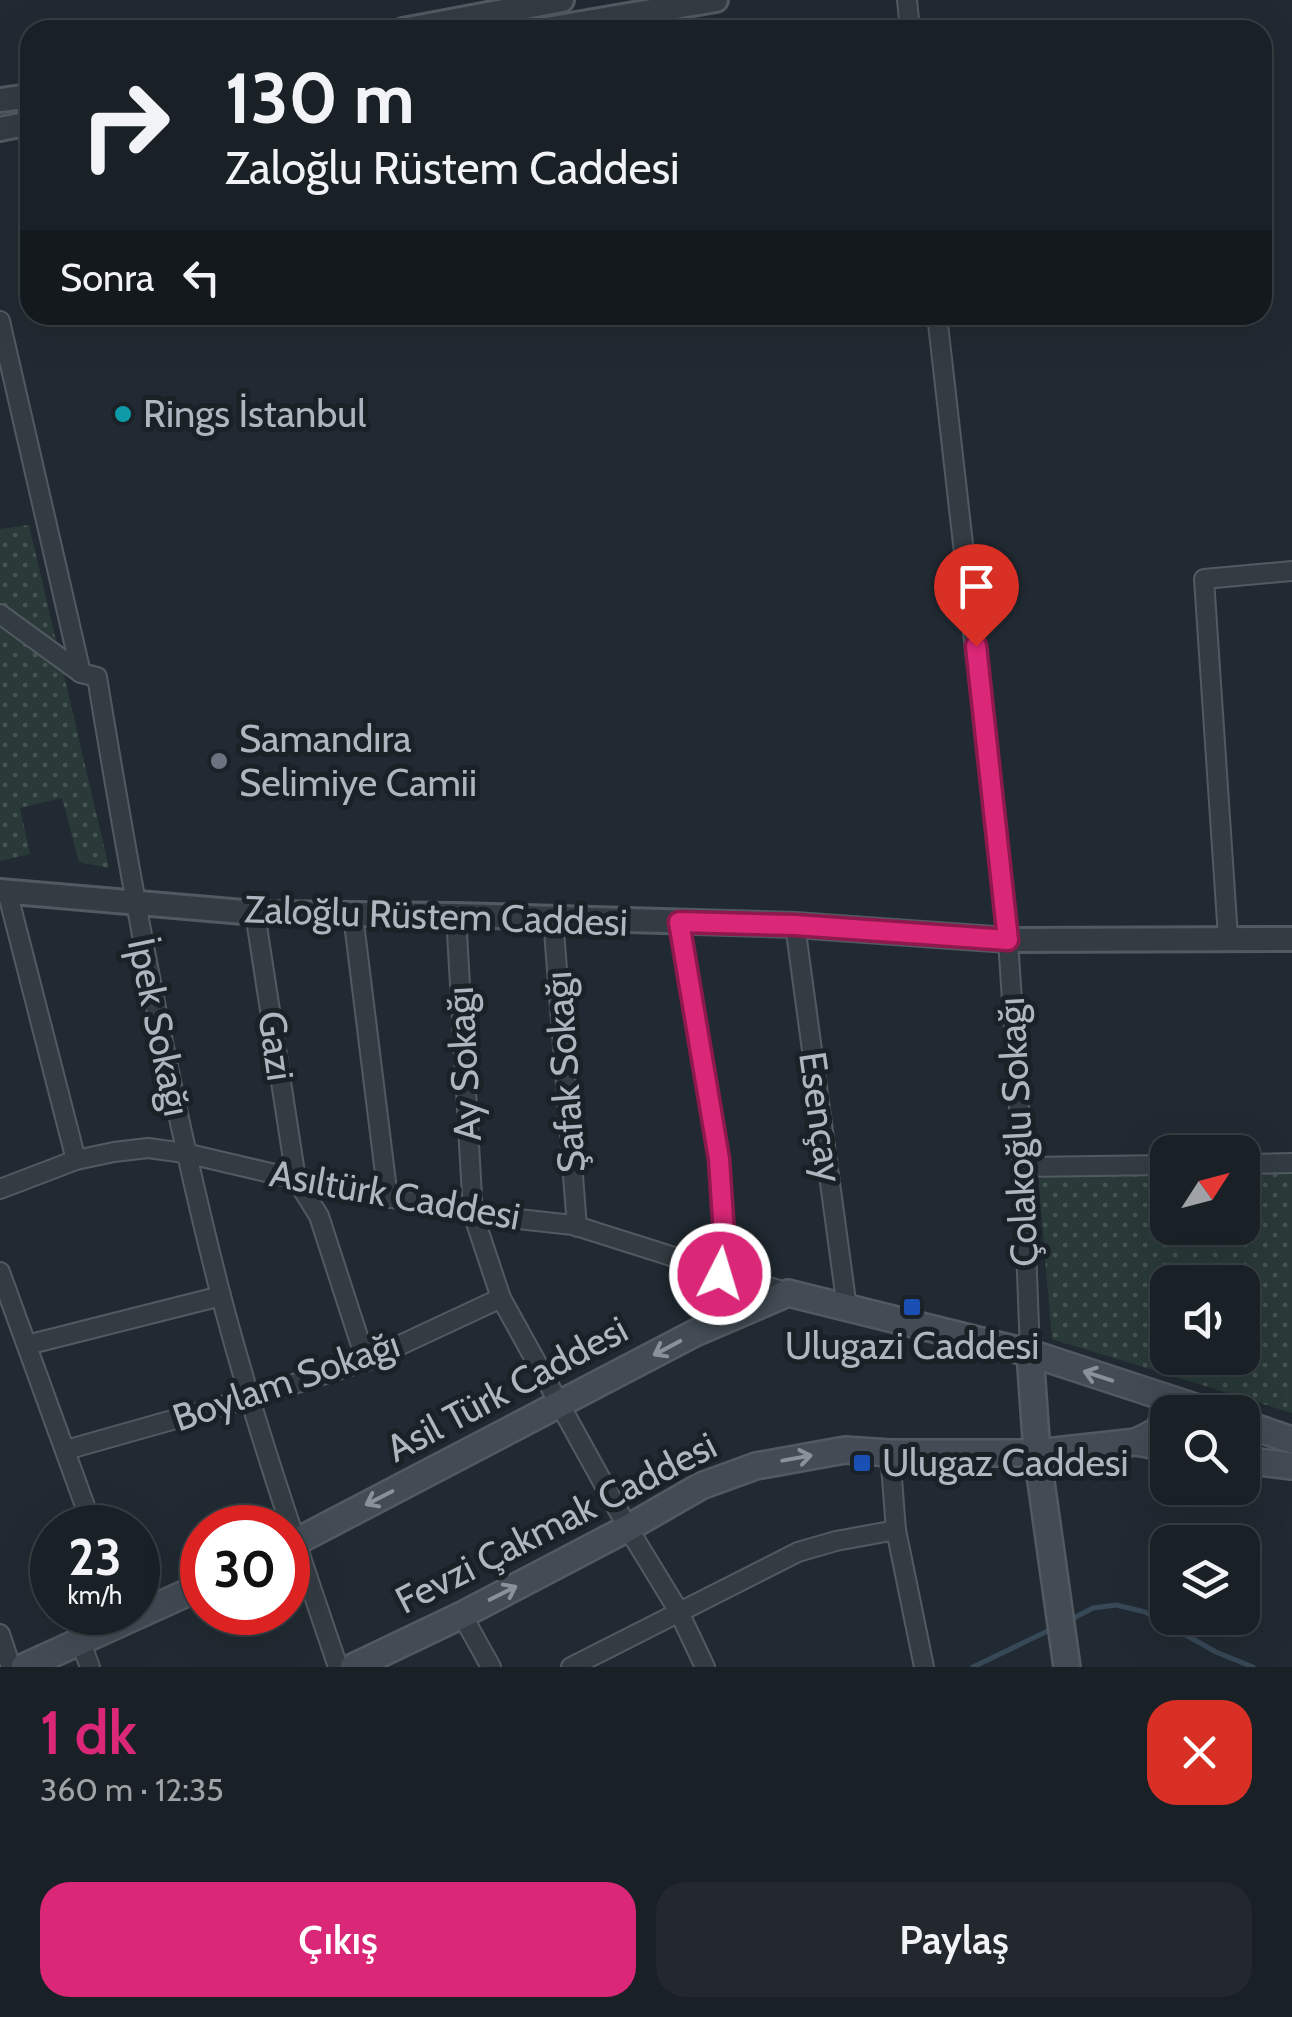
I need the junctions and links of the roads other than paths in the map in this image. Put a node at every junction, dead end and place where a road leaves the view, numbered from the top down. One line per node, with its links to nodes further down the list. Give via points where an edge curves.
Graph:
1 (562, 0): 3 (street)
2 (716, 0): 4 (street)
3 (456, 20)
4 (599, 20)
5 (0, 321): 9 (street)
6 (938, 325): 20 (street, Çolakoğlu Sokağı)
7 (1292, 571): 18 (street, via 1204,580)
8 (0, 614): 9 (street)
9 (81, 673): 11 (street, İpek Sokağı, via 97,677)
10 (4, 891): 11 (street, Zaloğlu Rüstem Caddesi); 22 (street)
11 (134, 901): 12 (street, Zaloğlu Rüstem Caddesi); 21 (street, İpek Sokağı)
12 (255, 913): 14 (street, Zaloğlu Rüstem Caddesi); 27 (street, Gazi)
13 (456, 915): 14 (street, Zaloğlu Rüstem Caddesi); 15 (street, Zaloğlu Rüstem Caddesi); 30 (street, Ay Sokağı)
14 (353, 916): 29 (street)
15 (554, 918): 16 (street, Zaloğlu Rüstem Caddesi); 31 (street, Şafak Sokağı)
16 (679, 922): 17 (street, Zaloğlu Rüstem Caddesi); 33 (street, via 719,1159)
17 (795, 925): 20 (street, Zaloğlu Rüstem Caddesi); 37 (street, Esençay)
18 (1228, 937): 19 (street, Zaloğlu Rüstem Caddesi); 20 (street, Zaloğlu Rüstem Caddesi)
19 (1292, 939)
20 (1008, 940): 26 (street, Çolakoğlu Sokağı)
21 (186, 1153): 22 (street, Asıltürk Caddesi, via 148,1148); 27 (street, Asıltürk Caddesi); 35 (street, İpek Sokağı)
22 (76, 1160): 28 (street, Asıltürk Caddesi)
23 (1292, 1163): 24 (street)
24 (1260, 1164)
25 (1150, 1165): 26 (street)
26 (1024, 1167): 39 (street, Çolakoğlu Sokağı)
27 (296, 1179): 29 (street, Asıltürk Caddesi); 40 (street, via 319,1216)
28 (0, 1188)
29 (388, 1198): 30 (street, Asıltürk Caddesi)
30 (472, 1214): 31 (street, Asıltürk Caddesi); 36 (street, Ay Sokağı)
31 (578, 1227): 33 (street, Asıltürk Caddesi)
32 (0, 1272): 38 (street)
33 (720, 1274): 34 (street, Asıltürk Caddesi)
34 (788, 1293): 37 (main road); 43 (main road, Asil Türk Caddesi, one-way to 43, via 695,1333)
35 (221, 1296): 38 (street); 42 (street, İpek Sokağı)
36 (501, 1298): 40 (street, Boylam Sokağı); 43 (street, Ay Sokağı)
37 (847, 1308): 39 (main road)
38 (27, 1346): 50 (street)
39 (1030, 1353): 41 (main road, one-way to 39); 52 (main road)
40 (366, 1361): 42 (street, Boylam Sokağı)
41 (1158, 1395)
42 (250, 1398): 50 (street, Boylam Sokağı); 57 (street, İpek Sokağı)
43 (562, 1404): 58 (street, Ay Sokağı); 60 (main road, Asil Türk Caddesi, one-way to 60)
44 (1260, 1429): 46 (main road)
45 (1150, 1436): 47 (main road)
46 (1292, 1440)
47 (1136, 1442): 48 (main road); 49 (main road)
48 (1150, 1445)
49 (1064, 1448): 52 (main road); 55 (main road)
50 (66, 1450): 56 (street)
51 (890, 1453): 52 (main road, Fevzi Çakmak Caddesi); 58 (main road, Fevzi Çakmak Caddesi, one-way to 51, via 701,1486 756,1466 845,1450); 59 (street)
52 (1037, 1453): 55 (main road)
53 (1260, 1462): 54 (main road)
54 (1292, 1466)
55 (1042, 1485): 75 (main road)
56 (86, 1505)
57 (280, 1505)
58 (628, 1528): 62 (street, Ay Sokağı); 63 (main road, Fevzi Çakmak Caddesi, one-way to 58)
59 (896, 1530): 62 (street, via 798,1552); 74 (street)
60 (310, 1534)
61 (310, 1594): 69 (street, İpek Sokağı)
62 (678, 1610): 72 (street); 73 (street, Ay Sokağı)
63 (462, 1615): 70 (main road, Fevzi Çakmak Caddesi); 71 (street)
64 (0, 1634): 67 (street)
65 (107, 1635): 66 (main road)
66 (86, 1655): 68 (main road)
67 (11, 1667)
68 (24, 1667)
69 (338, 1667)
70 (353, 1667)
71 (491, 1667)
72 (571, 1667)
73 (704, 1667)
74 (924, 1667)
75 (1067, 1667)

